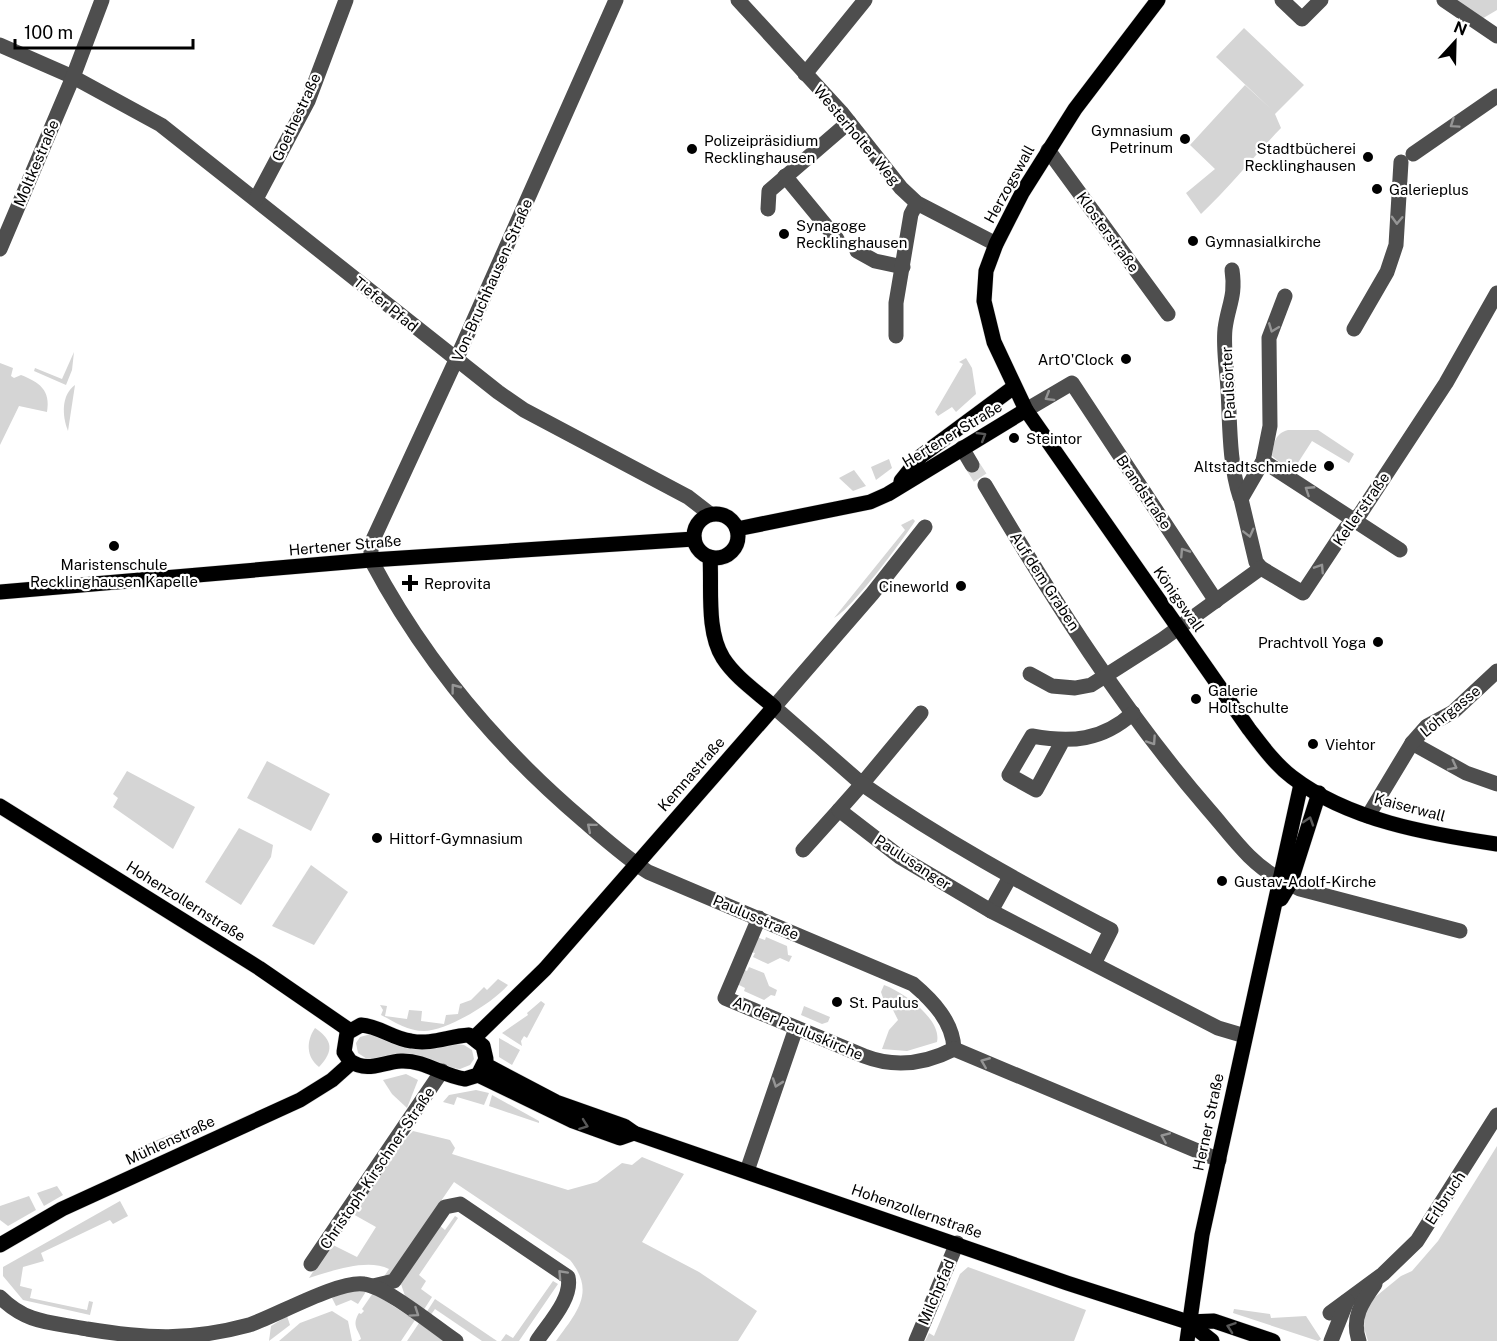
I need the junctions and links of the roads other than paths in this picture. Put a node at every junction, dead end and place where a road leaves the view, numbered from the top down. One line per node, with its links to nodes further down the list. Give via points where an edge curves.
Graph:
1 (102, 0): 13 (street, Moltkestraße)
2 (346, 0): 18 (street, Goethestraße, via 308,101)
3 (616, 0): 32 (street, Von-Bruchhausen-Straße)
4 (738, 0): 12 (street, Westerholter Weg)
5 (865, 0): 12 (street)
6 (1158, 0): 16 (main road, Herzogswall)
7 (1282, 0): 8 (street, via 1302,19)
8 (1321, 0)
9 (1444, 0): 10 (street)
10 (1497, 36)
11 (0, 45): 13 (street, Tiefer Pfad)
12 (805, 74): 15 (street, Westerholter Weg)
13 (72, 77): 18 (street, Tiefer Pfad, via 161,125); 23 (street, Moltkestraße)
14 (1497, 96): 30 (street, one-way to 30, via 1407,158 1396,245 1387,272)
15 (849, 122): 17 (street); 19 (street, Westerholter Weg)
16 (1048, 150): 22 (main road, Herzogswall); 29 (street, Klosterstraße)
17 (785, 176): 20 (street, via 769,191); 21 (street)
18 (256, 199): 32 (street, Tiefer Pfad)
19 (917, 203): 22 (street, Westerholter Weg); 25 (street, via 911,214)
20 (768, 209)
21 (837, 239)
22 (996, 244): 33 (main road, Herzogswall, via 986,271 984,301 994,342)
23 (0, 249)
24 (857, 251): 25 (street, via 875,261)
25 (903, 267): 31 (street, via 896,303)
26 (1232, 270): 40 (street, Paulsörter, via 1235,290 1225,329 1231,447)
27 (1497, 293): 42 (street, Kellerstraße, via 1446,383)
28 (1285, 296): 36 (street, one-way to 36, via 1269,338 1270,426)
29 (1168, 314)
30 (1354, 329)
31 (896, 336)
32 (456, 360): 41 (street, Tiefer Pfad, via 524,410 688,497); 48 (street, Von-Bruchhausen-Straße, via 371,544)
33 (1014, 387): 34 (main road, Herzogswall); 39 (main road, Hertener Straße, via 921,456)
34 (1026, 410): 35 (main road, Hertener Straße, one-way to 34); 51 (street, Brandstraße, one-way to 34, via 1072,383); 52 (main road, Königswall)
35 (962, 448): 37 (street); 39 (main road, Hertener Straße)
36 (1263, 461): 40 (street); 42 (street, one-way to 36)
37 (972, 465)
38 (985, 485): 55 (street, Auf dem Graben, via 1038,575)
39 (896, 489): 44 (main road, Hertener Straße, via 870,502)
40 (1240, 496): 49 (street, Paulsörter, one-way to 49, via 1256,562)
41 (710, 514): 44 (main road, via 724,515); 45 (main road, via 697,524)
42 (1354, 520): 46 (street); 49 (street, Kellerstraße, one-way to 42, via 1303,593)
43 (925, 527): 56 (street, Kemnastraße)
44 (737, 529): 47 (main road, via 737,542 730,552)
45 (694, 539): 47 (main road, via 698,549); 48 (main road, Hertener Straße)
46 (1400, 550)
47 (710, 557): 56 (main road, via 713,627 722,658)
48 (371, 560): 50 (main road, Hertener Straße); 70 (street, Paulusstraße, one-way to 48, via 543,786 468,705 425,647)
49 (1261, 568): 51 (street)
50 (0, 592)
51 (1216, 601): 52 (street)
52 (1177, 628): 55 (street); 62 (main road, Königswall, via 1264,749)
53 (1497, 670): 60 (street, Löhrgasse, via 1453,712 1427,726)
54 (1030, 674): 55 (street, via 1052,686 1075,688 1091,685)
55 (1107, 675): 57 (street, Auf dem Graben)
56 (774, 707): 61 (street); 70 (main road, Kemnastraße)
57 (1133, 713): 59 (street, via 1117,728); 72 (street, Auf dem Graben, one-way to 72, via 1159,752 1254,863)
58 (921, 714): 61 (street)
59 (1062, 742)
60 (1412, 743): 63 (street, one-way to 63, via 1466,773); 67 (street, Löhrgasse)
61 (862, 784): 66 (street); 71 (street, via 921,825)
62 (1301, 784): 64 (main road, Königswall); 72 (main road, Herner Straße)
63 (1497, 784)
64 (1319, 793): 67 (main road, Kaiserwall); 72 (main road, Herner Straße, one-way to 64)
65 (0, 806): 78 (main road, Hohenzollernstraße, via 259,968)
66 (839, 810): 69 (street); 73 (street, Paulusanger, via 900,857)
67 (1368, 816): 68 (main road, Kaiserwall)
68 (1497, 844)
69 (803, 850)
70 (636, 864): 74 (street, Paulusstraße); 80 (main road, Kemnastraße, via 545,969)
71 (1010, 877): 73 (street); 76 (street, via 1111,930)
72 (1285, 881): 75 (street, Auf dem Graben, via 1300,889); 79 (main road, Herner Straße)
73 (990, 911): 76 (street, Paulusanger)
74 (759, 918): 77 (street, An der Pauluskirche, via 725,998); 81 (street, Paulusstraße, via 913,984 942,1015 952,1032)
75 (1460, 931)
76 (1095, 963): 79 (street, Paulusanger, via 1218,1028)
77 (796, 1028): 81 (street, An der Pauluskirche, via 885,1062 931,1060); 87 (street, one-way to 87)
78 (349, 1030): 80 (main road, via 368,1025 403,1040 425,1043 463,1035); 82 (main road, via 344,1052)
79 (1245, 1036): 86 (main road, Herner Straße)
80 (475, 1037): 83 (main road, via 485,1049)
81 (954, 1049): 86 (street, one-way to 81)
82 (351, 1063): 84 (main road, Hohenzollernstraße, via 370,1068 411,1061); 89 (main road, Mühlenstraße, via 300,1100 62,1209)
83 (481, 1069): 84 (main road, Hohenzollernstraße, via 465,1079); 87 (main road, Hohenzollernstraße, via 573,1121 620,1138 634,1133)
84 (442, 1071): 90 (street, Christoph-Kirschner-Straße)
85 (1497, 1115): 91 (street, Erlbruch, via 1417,1241)
86 (1219, 1160): 96 (main road, Herner Straße)
87 (747, 1171): 88 (main road, Hohenzollernstraße)
88 (957, 1244): 96 (main road, Hohenzollernstraße); 100 (street, Milchpfad)
89 (0, 1245)
90 (311, 1264)
91 (1383, 1274): 94 (street, Erlbruch); 105 (street, Erlbruch, via 1360,1305 1355,1326)
92 (373, 1286): 97 (street, via 353,1284 250,1325 212,1335 156,1340); 98 (street, one-way to 98); 99 (street, one-way to 92, via 566,1295 568,1277 460,1204 445,1207 394,1281)
93 (0, 1297): 97 (street, via 13,1311 33,1320)
94 (1349, 1298): 95 (street, Erlbruch); 104 (street)
95 (1330, 1313)
96 (1188, 1322): 101 (main road, Herner Straße); 102 (main road); 103 (main road, one-way to 96, via 1214,1321)
97 (121, 1338)
98 (456, 1341)
99 (537, 1341)
100 (916, 1341)
101 (1187, 1341)
102 (1212, 1341)
103 (1273, 1341)
104 (1331, 1341)
105 (1359, 1341)

